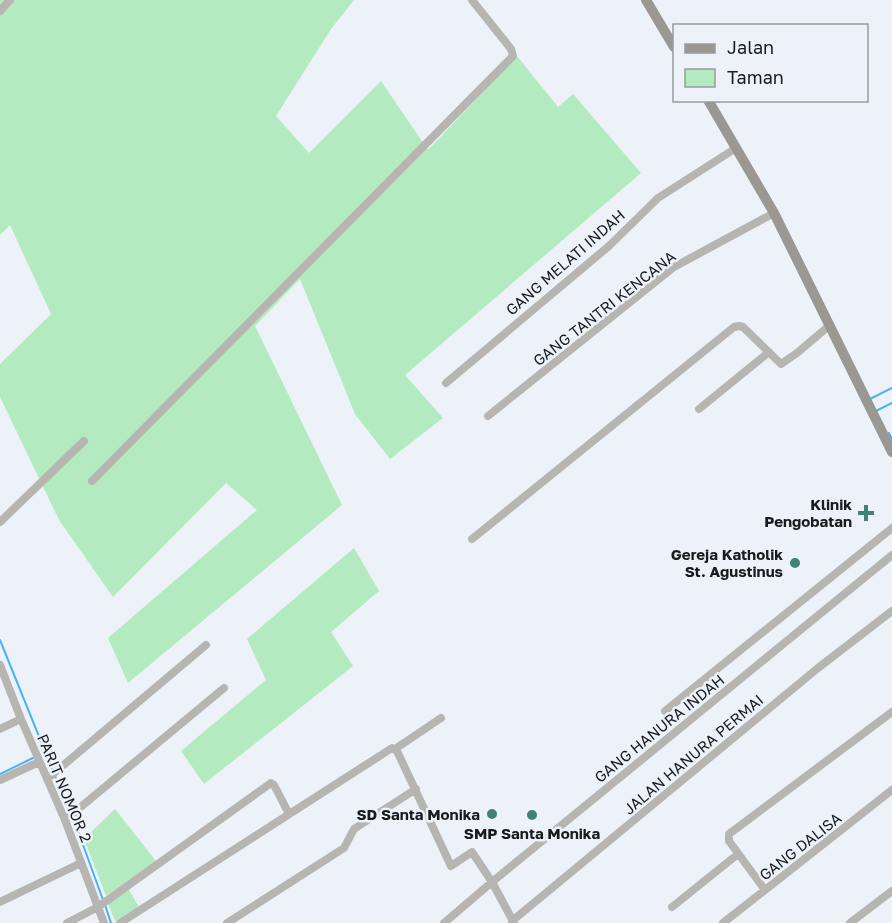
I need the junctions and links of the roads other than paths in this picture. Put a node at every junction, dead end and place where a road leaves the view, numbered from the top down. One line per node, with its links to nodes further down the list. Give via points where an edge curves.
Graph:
1 (10, 0): 4 (street)
2 (472, 0): 16 (street, via 513,56)
3 (646, 0): 5 (main road)
4 (0, 11)
5 (673, 43)
6 (709, 102): 7 (main road)
7 (736, 148): 8 (main road); 11 (street, GANG MELATI INDAH, via 658,198 609,246)
8 (774, 213): 9 (main road); 13 (street, GANG TANTRI KENCANA, via 674,267)
9 (830, 325): 10 (street, via 783,363 778,363); 15 (main road)
10 (769, 352): 12 (street); 19 (street, via 742,326 735,327)
11 (446, 382)
12 (699, 409)
13 (488, 416)
14 (84, 441): 17 (street)
15 (892, 452)
16 (92, 481)
17 (0, 522)
18 (892, 528): 26 (street)
19 (472, 539)
20 (892, 555): 41 (street, GANG HANURA INDAH)
21 (892, 611): 47 (street, JALAN HANURA PERMAI)
22 (206, 645): 33 (street)
23 (0, 665): 24 (street, PARIT NOMOR 2)
24 (2, 674): 29 (street, PARIT NOMOR 2)
25 (224, 688): 38 (street)
26 (665, 711)
27 (892, 712): 39 (street, via 729,834)
28 (441, 718): 31 (street)
29 (21, 719): 30 (street); 32 (street, PARIT NOMOR 2)
30 (0, 729)
31 (395, 749): 35 (street); 37 (street)
32 (39, 762): 33 (street, PARIT NOMOR 2); 34 (street)
33 (47, 779): 38 (street, PARIT NOMOR 2)
34 (0, 780)
35 (416, 789): 41 (street, via 451,866 472,852); 51 (street, via 354,829 344,848)
36 (892, 790): 42 (street, GANG DALISA)
37 (289, 814): 45 (street, via 271,783); 50 (street)
38 (65, 820): 40 (street, PARIT NOMOR 2)
39 (738, 854): 42 (street); 46 (street)
40 (81, 863): 44 (street); 45 (street, PARIT NOMOR 2)
41 (492, 882): 47 (street); 52 (street, GANG HANURA INDAH)
42 (765, 890): 53 (street, GANG DALISA)
43 (892, 891): 54 (street)
44 (0, 902)
45 (98, 907): 48 (street); 49 (street, PARIT NOMOR 2)
46 (672, 907)
47 (513, 922)
48 (67, 923)
49 (104, 923)
50 (120, 923)
51 (226, 923)
52 (444, 923)
53 (723, 923)
54 (850, 923)

